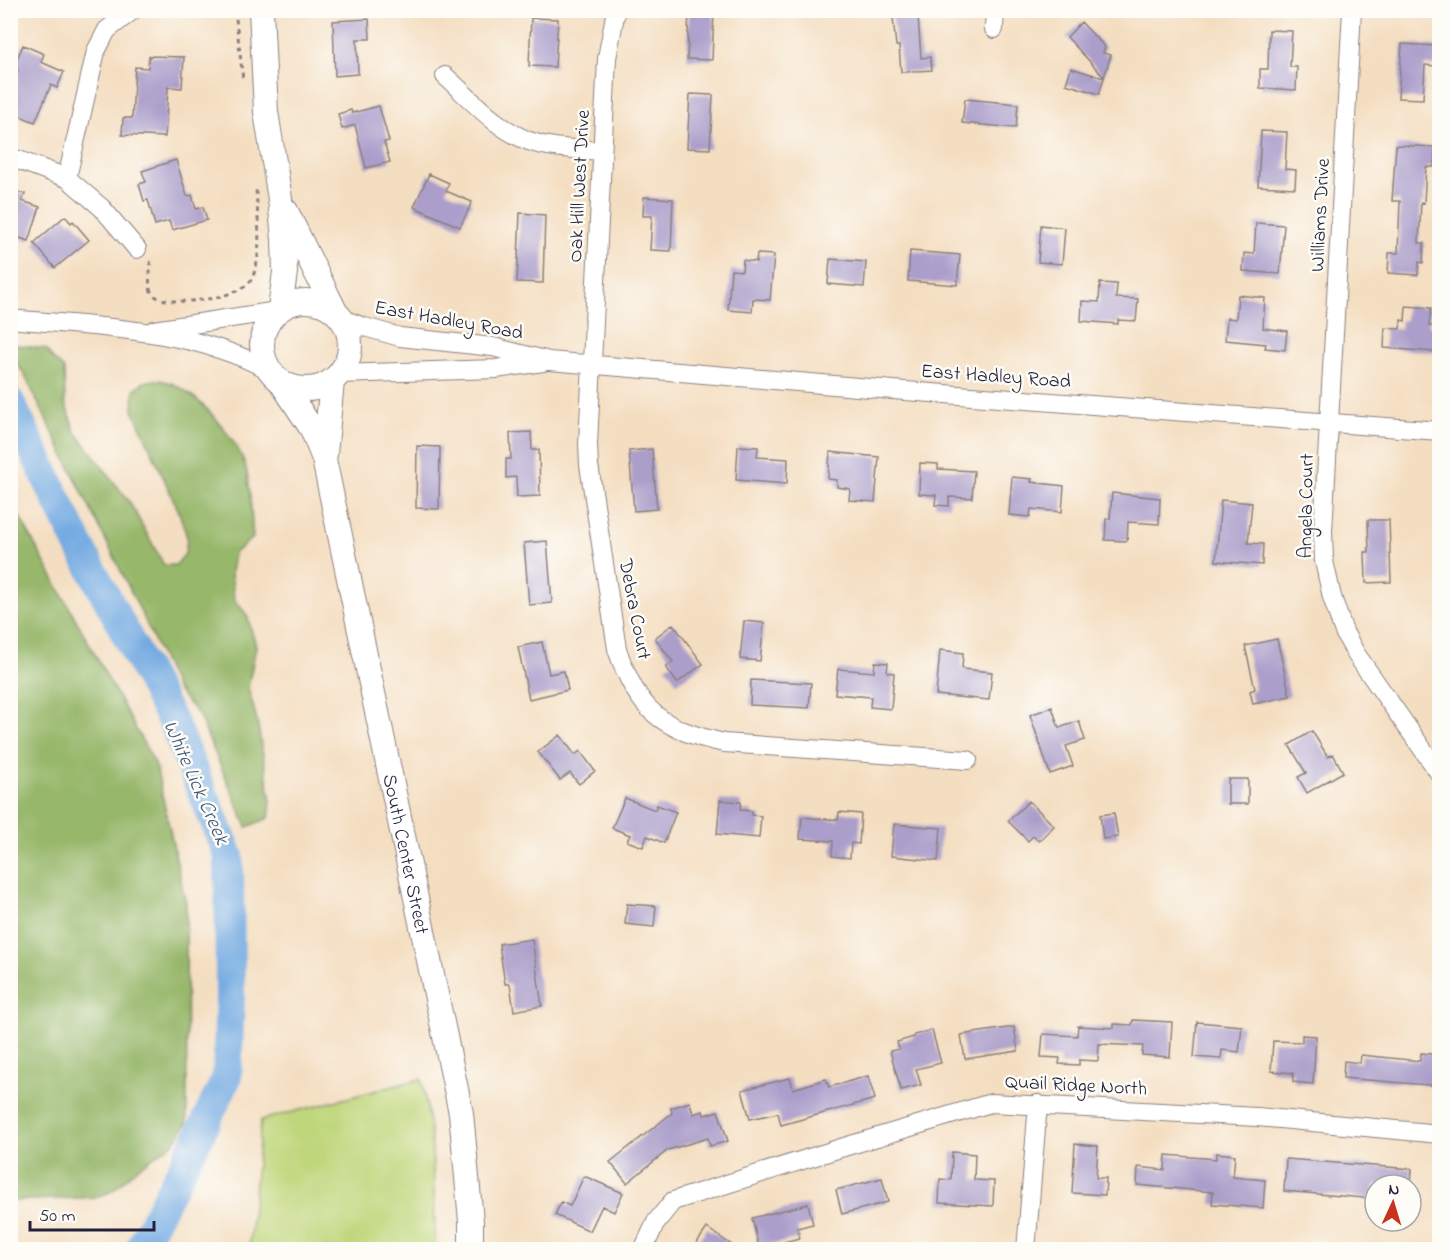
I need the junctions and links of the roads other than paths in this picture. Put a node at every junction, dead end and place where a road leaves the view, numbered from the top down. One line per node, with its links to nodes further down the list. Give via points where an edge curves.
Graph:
1 (133, 10): 8 (street, via 107,30 96,51)
2 (261, 10): 9 (main road, via 266,112)
3 (616, 10): 6 (street, Oak Hill West Drive, via 607,57)
4 (1352, 10): 19 (street, Williams Drive)
5 (445, 75): 6 (street, via 501,127 529,141)
6 (602, 151): 16 (street, Oak Hill West Drive)
7 (10, 157): 8 (street)
8 (67, 178): 10 (street, via 102,208)
9 (280, 199): 11 (main road, via 285,264); 12 (main road)
10 (137, 249)
11 (278, 310): 12 (main road, via 293,302 308,301 322,304); 14 (street); 17 (main road, via 262,336 263,354)
12 (338, 315): 15 (street, East Hadley Road, via 361,327 400,337 493,347); 18 (main road, via 347,327 350,347)
13 (10, 319): 14 (street)
14 (143, 331): 17 (street, via 229,351)
15 (549, 361): 16 (street, East Hadley Road); 18 (street, East Hadley Road, via 496,369)
16 (591, 364): 19 (street, East Hadley Road); 22 (street, Debra Court, via 589,465 617,649 624,671 649,710 692,736 724,743)
17 (276, 376): 18 (main road, via 293,387 306,389 320,387); 21 (main road, South Center Street, via 312,429)
18 (335, 377): 21 (main road, South Center Street)
19 (1330, 423): 20 (street, East Hadley Road); 23 (street, Angela Court, via 1323,531 1324,561 1332,597 1356,654)
20 (1440, 431)
21 (324, 459): 26 (main road, South Center Street, via 461,1113)
22 (968, 760)
23 (1440, 774)
24 (1038, 1104): 25 (street, Quail Ridge North, via 1257,1117); 27 (street, Quail Ridge North, via 991,1103 673,1201 656,1222); 28 (street)
25 (1440, 1134)
26 (471, 1250)
27 (643, 1250)
28 (1026, 1250)

